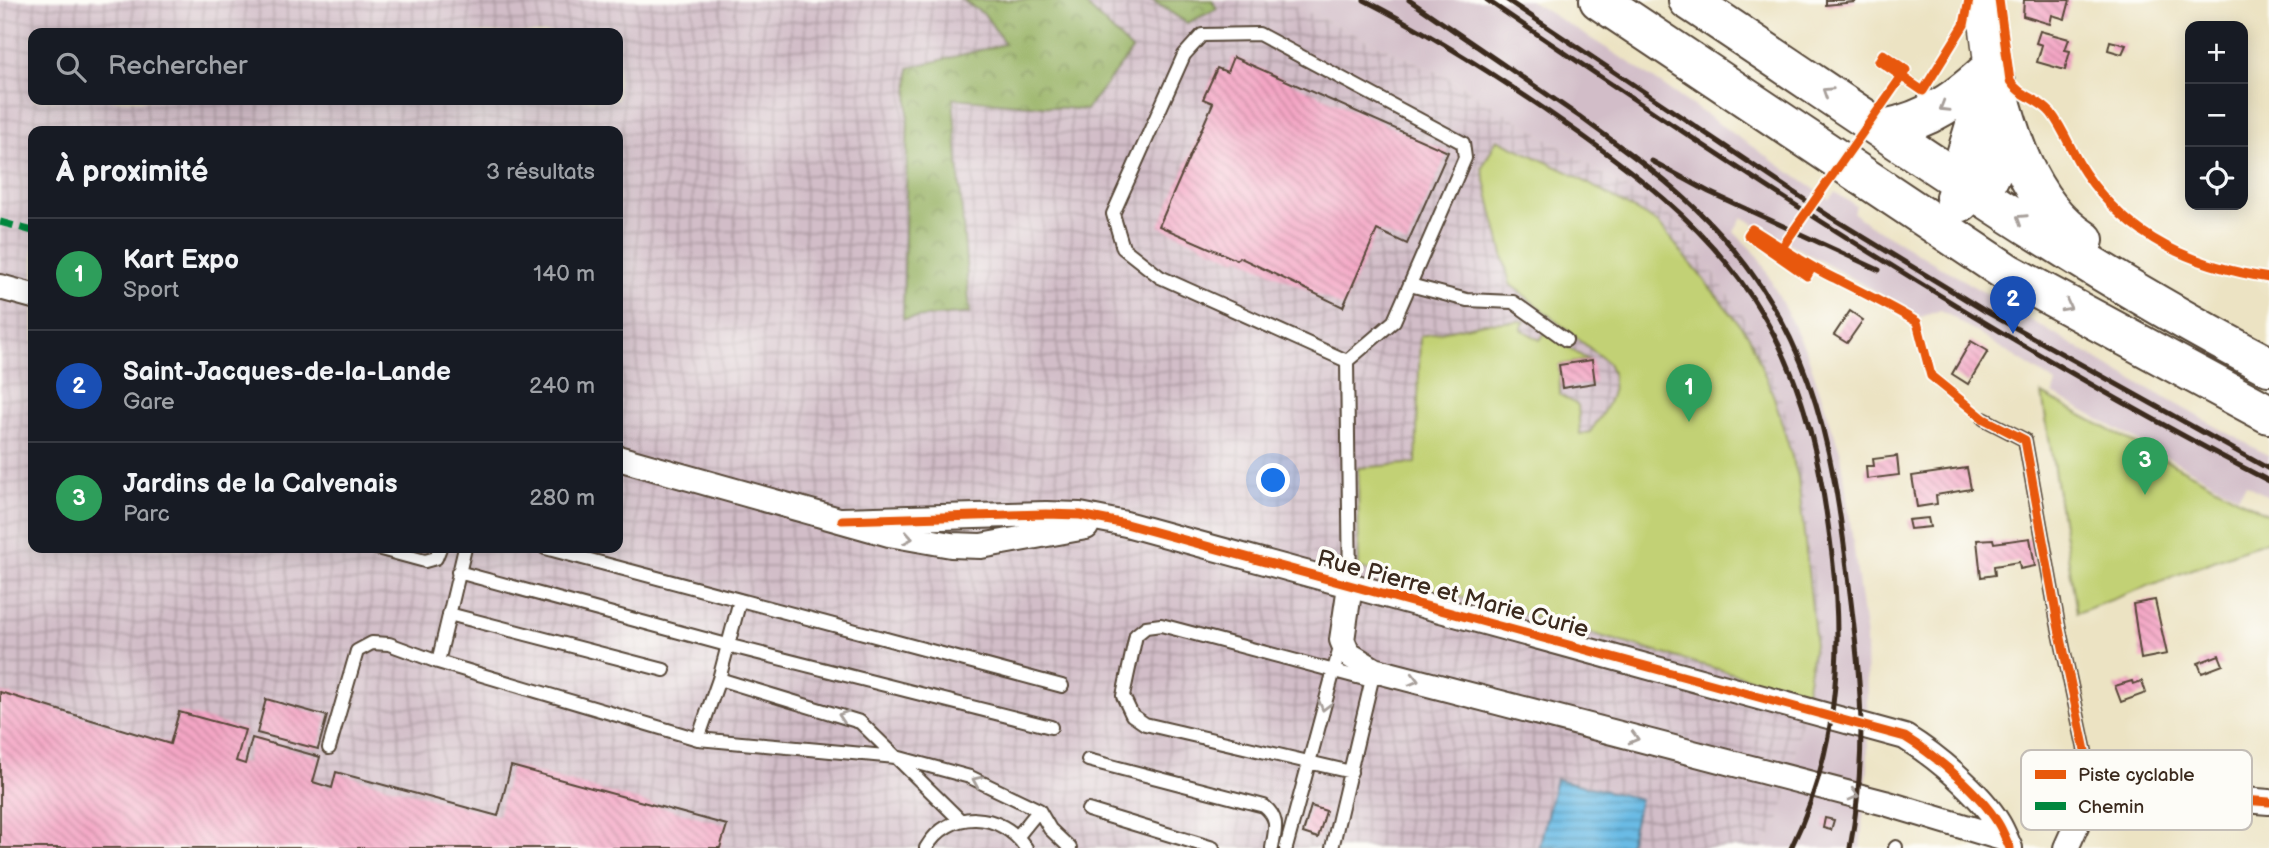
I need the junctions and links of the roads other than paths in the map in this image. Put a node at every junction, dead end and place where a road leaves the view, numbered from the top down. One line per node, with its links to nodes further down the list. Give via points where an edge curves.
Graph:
1 (1599, 0): 9 (highway)
2 (1611, 0): 8 (highway, via 1909,187 1925,193)
3 (1688, 0): 7 (highway, one-way to 3)
4 (1984, 0): 5 (street)
5 (1992, 67): 6 (highway); 7 (highway, one-way to 7, via 1941,110 1920,121); 8 (highway)
6 (2001, 104): 8 (highway, via 1993,167); 14 (highway, via 2034,184 2065,226)
7 (1884, 129): 8 (highway)
8 (1966, 189): 9 (highway, via 1966,219); 16 (highway, one-way to 8, via 2174,316)
9 (2008, 273): 17 (highway, one-way to 17)
10 (1410, 285): 13 (lane, via 1467,300 1513,302); 15 (lane, via 1394,321); 15 (lane, via 1465,158 1463,143 1259,34 1202,35 1184,55 1113,214 1122,248 1160,277)
11 (0, 287): 12 (street)
12 (28, 295)
13 (1566, 340)
14 (2269, 348)
15 (1346, 361): 25 (lane)
16 (2269, 366)
17 (2269, 414)
18 (1984, 419): 39 (lane, via 2025,440)
19 (623, 459): 25 (street, Rue Pierre et Marie Curie, via 889,534 967,547 1056,530 1126,524)
20 (395, 553): 21 (lane, via 425,561)
21 (438, 553)
22 (464, 553): 24 (lane)
23 (564, 553): 26 (lane)
24 (458, 572): 27 (lane); 29 (lane)
25 (1350, 586): 28 (street, Rue Pierre et Marie Curie); 49 (street, Rue Pierre et Marie Curie, via 1905,737 1929,751 1982,803)
26 (740, 600): 29 (lane); 35 (lane)
27 (449, 614): 30 (lane); 31 (lane)
28 (1342, 640): 32 (lane); 33 (street, Rue Pierre et Marie Curie, via 1348,654)
29 (727, 645): 34 (lane); 36 (lane)
30 (438, 662): 37 (lane); 38 (lane, via 388,644 372,643 357,651)
31 (664, 670)
32 (1334, 671): 33 (lane); 42 (lane, one-way to 42); 42 (lane, via 1161,625 1146,626 1136,635 1123,696 1132,715 1144,724)
33 (1373, 676): 43 (lane); 49 (street, Rue Pierre et Marie Curie, one-way to 49, via 1876,801)
34 (719, 679): 37 (lane); 40 (lane, one-way to 34, via 860,722)
35 (1062, 686)
36 (1051, 727)
37 (698, 739): 40 (lane)
38 (329, 748)
39 (2085, 750)
40 (896, 757): 44 (lane, one-way to 40, via 970,777); 46 (lane)
41 (1088, 760): 54 (lane, via 1264,806 1276,821)
42 (1309, 763): 43 (lane); 55 (lane)
43 (1351, 772): 56 (lane)
44 (1039, 810): 48 (lane); 52 (lane)
45 (1088, 810): 53 (lane)
46 (960, 820): 48 (lane, via 991,820); 50 (lane, via 942,829)
47 (2074, 830): 57 (street)
48 (1018, 836): 51 (lane)
49 (2008, 844)
50 (926, 848)
51 (1026, 848)
52 (1070, 848)
53 (1213, 848)
54 (1272, 848)
55 (1286, 848)
56 (1332, 848)
57 (2066, 848)

